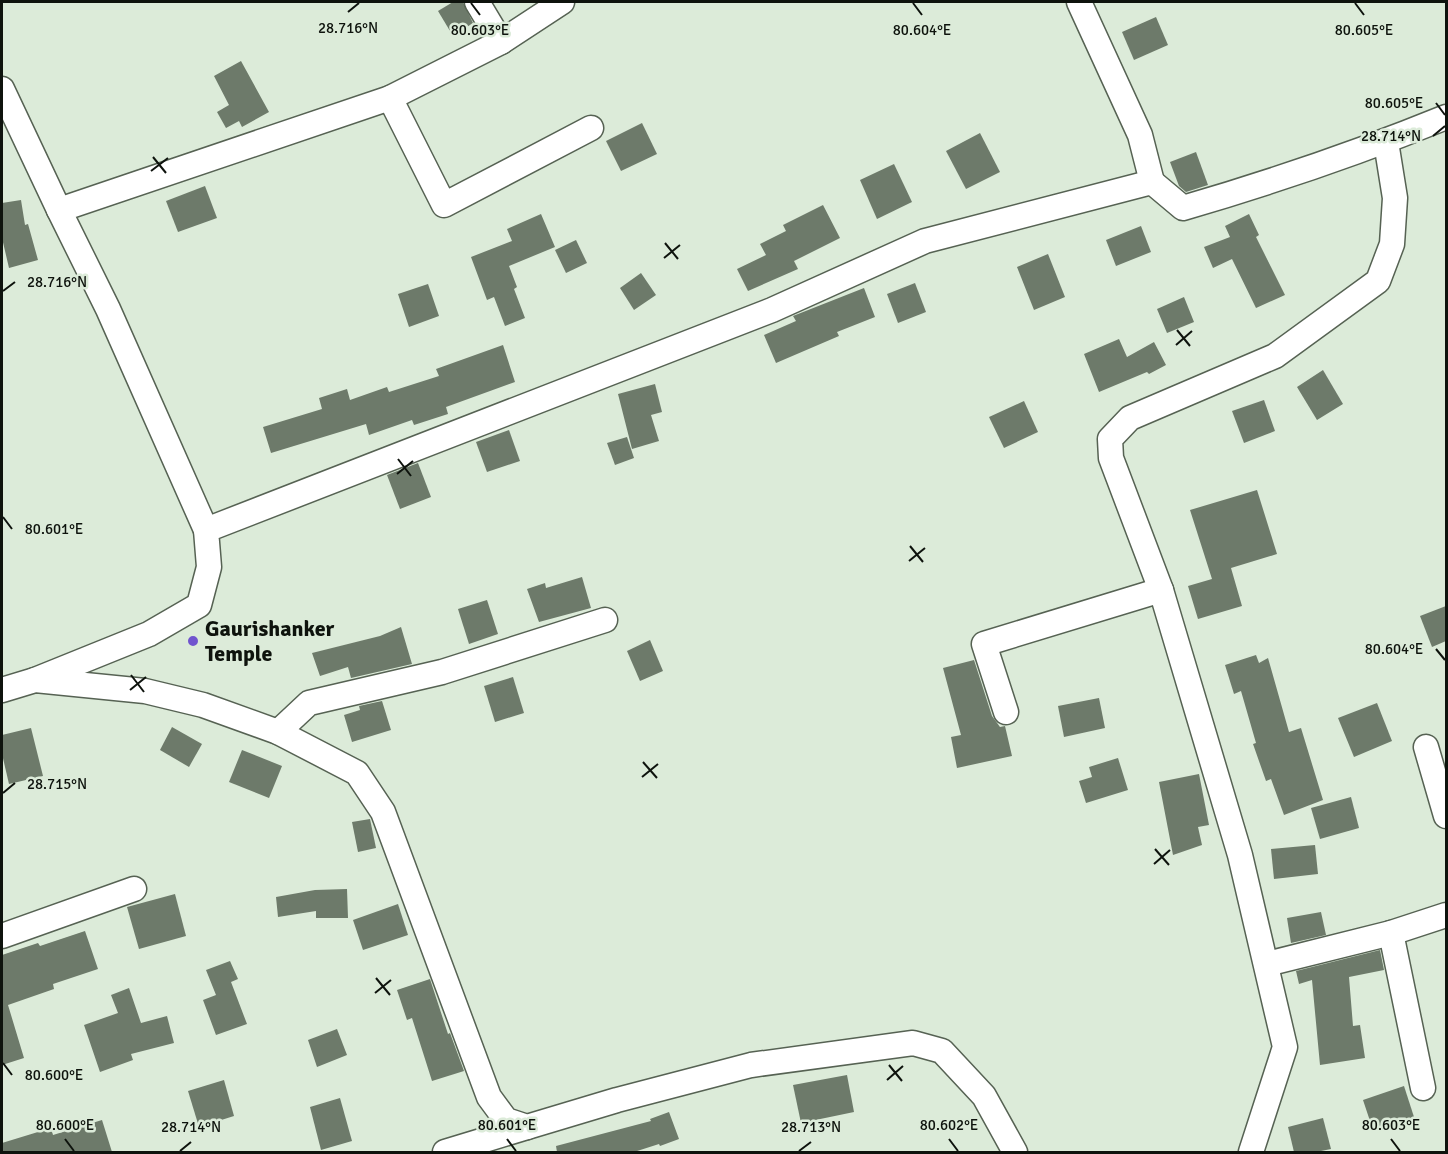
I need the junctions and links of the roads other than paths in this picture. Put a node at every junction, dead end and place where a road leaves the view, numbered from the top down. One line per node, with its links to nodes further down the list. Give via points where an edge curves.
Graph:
1 (477, 2): 4 (street)
2 (562, 2): 4 (street)
3 (1079, 2): 10 (street, via 1140,135)
4 (501, 42): 6 (street)
5 (2, 88): 11 (street)
6 (390, 98): 8 (street, via 444,205); 11 (street)
7 (1446, 117): 9 (street)
8 (591, 128)
9 (1386, 142): 10 (street, via 1183,208); 13 (street, via 1395,198 1392,244 1378,281 1275,356 1130,418 1110,439 1112,458)
10 (1152, 182): 12 (street, via 925,241 772,310)
11 (58, 210): 12 (street, via 108,309)
12 (206, 530): 15 (street, via 209,567 199,605 149,634)
13 (1161, 590): 17 (street, via 984,644); 25 (street, via 1240,855)
14 (605, 620): 18 (street, via 442,672 309,703)
15 (35, 680): 16 (street); 18 (street, via 145,691 203,705)
16 (2, 690)
17 (1006, 712)
18 (278, 732): 27 (street, via 357,773 383,812 489,1097 506,1120)
19 (1426, 747): 20 (street)
20 (1446, 816)
21 (134, 889): 24 (street)
22 (1446, 915): 23 (street)
23 (1390, 933): 25 (street); 26 (street)
24 (2, 936)
25 (1267, 964): 30 (street, via 1285,1047)
26 (1423, 1088)
27 (527, 1127): 28 (street); 29 (street, via 751,1065 913,1043 942,1051 984,1096)
28 (445, 1152)
29 (1015, 1152)
30 (1251, 1152)

